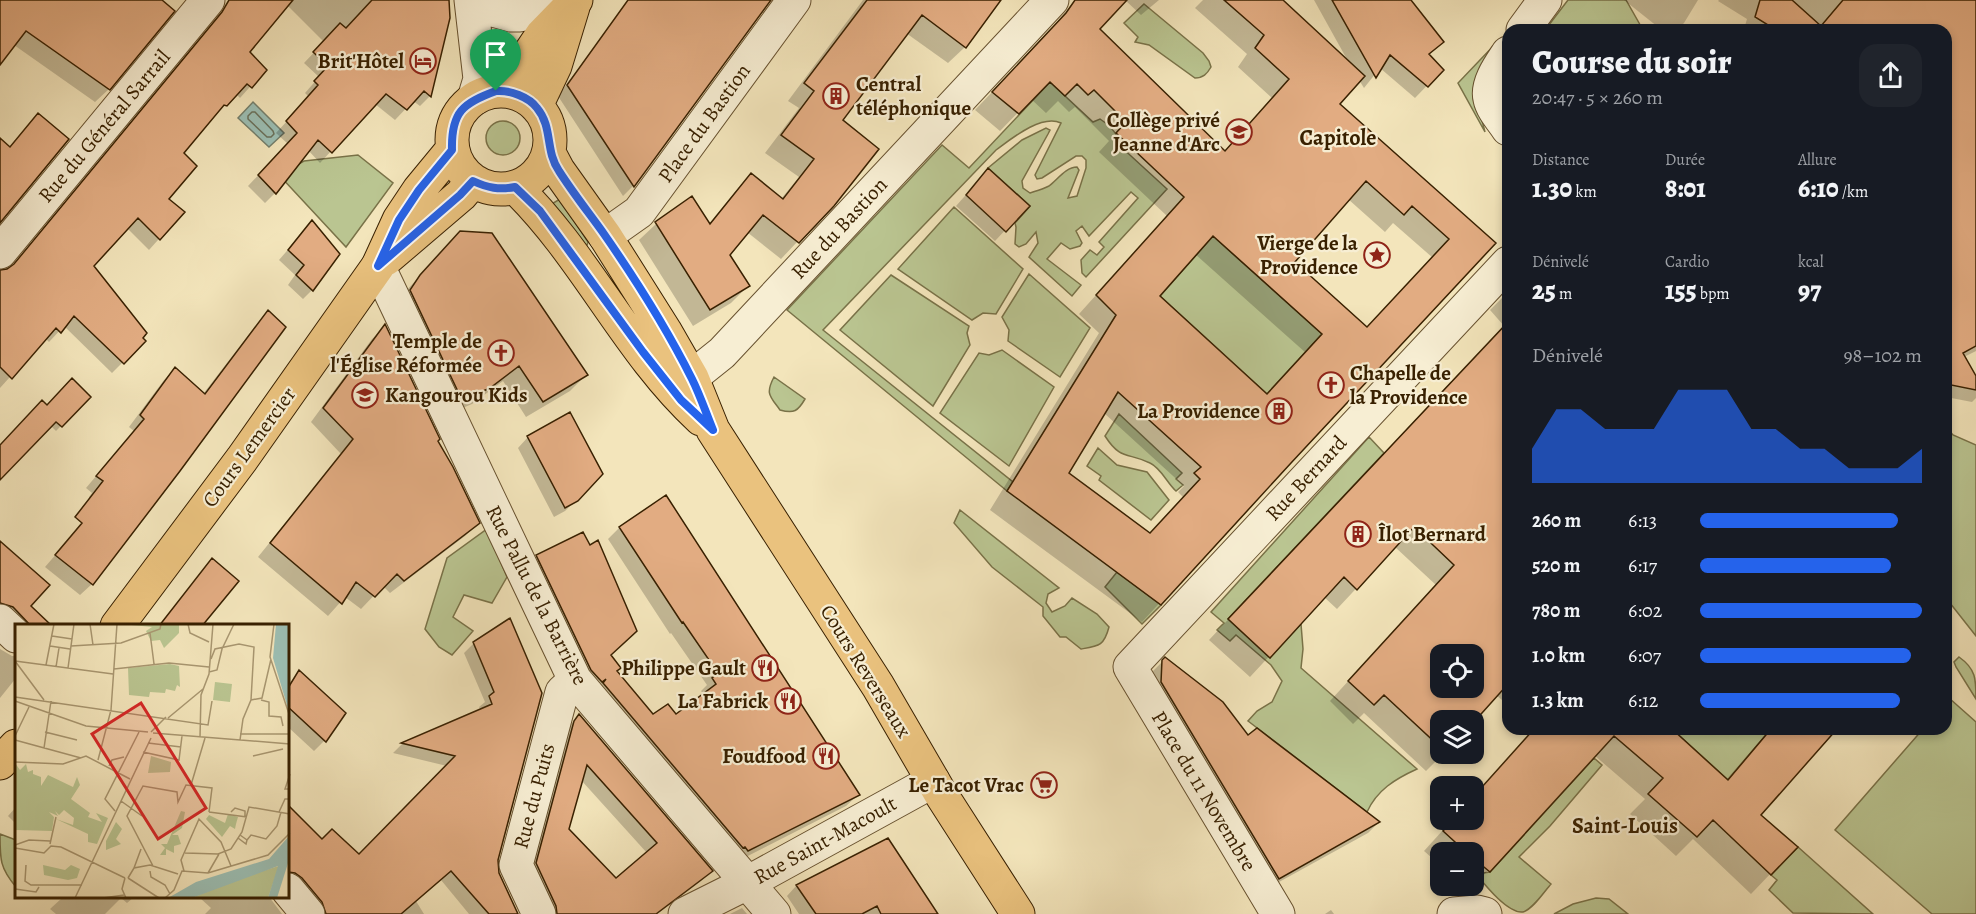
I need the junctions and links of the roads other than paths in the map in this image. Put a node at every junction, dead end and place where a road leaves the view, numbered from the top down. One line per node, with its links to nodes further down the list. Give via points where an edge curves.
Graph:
1 (208, 0): 15 (street, Rue du Général Sarrail)
2 (794, 0): 14 (street, Place du Bastion, via 639,212)
3 (1052, 0): 19 (street, Rue du Bastion, via 722,353)
4 (575, 1): 5 (street, via 520,15); 7 (main road, via 542,34 513,78); 8 (main road, via 555,66)
5 (472, 2): 7 (street, via 480,79)
6 (1502, 61): 9 (street, via 1491,85 1490,99)
7 (487, 95): 8 (main road, via 522,96); 10 (main road, via 463,108 455,121)
8 (536, 106): 11 (main road, via 549,131)
9 (1502, 119)
10 (452, 150): 12 (main road, via 456,162); 16 (main road, Cours Lemercier, via 399,220)
11 (549, 153): 13 (main road, via 528,181); 14 (main road, Cours Reverseaux)
12 (473, 181): 13 (main road, via 486,188); 16 (main road, Cours Lemercier)
13 (515, 187): 18 (main road, Cours Reverseaux, via 540,211)
14 (605, 236): 19 (main road, Cours Reverseaux)
15 (0, 252)
16 (378, 266): 22 (main road, Cours Lemercier, via 242,459); 25 (street, Rue Pallu de la Barrière)
17 (1502, 268): 24 (street, Rue Bernard)
18 (620, 321): 19 (street, via 646,330 680,380); 20 (main road, Cours Reverseaux, via 681,400)
19 (692, 378): 20 (main road, Cours Reverseaux)
20 (713, 430): 28 (main road, Cours Reverseaux, via 878,686)
21 (0, 621): 23 (street)
22 (118, 624)
23 (15, 635)
24 (1130, 667): 36 (street, Place du 11 Novembre)
25 (575, 680): 29 (street, Rue Pallu de la Barrière); 32 (street, Rue du Puits, via 562,692 516,865)
26 (15, 747): 27 (main road)
27 (0, 763)
28 (933, 781): 29 (street, Rue Saint-Macoult); 35 (main road, Cours Reverseaux)
29 (749, 882): 33 (street, Rue Saint-Macoult); 34 (street, Rue Pallu de la Barrière)
30 (290, 892): 31 (street)
31 (308, 914)
32 (539, 914)
33 (685, 914)
34 (774, 914)
35 (1018, 914)
36 (1278, 914)
37 (1454, 914): 38 (street)
38 (1485, 914)

